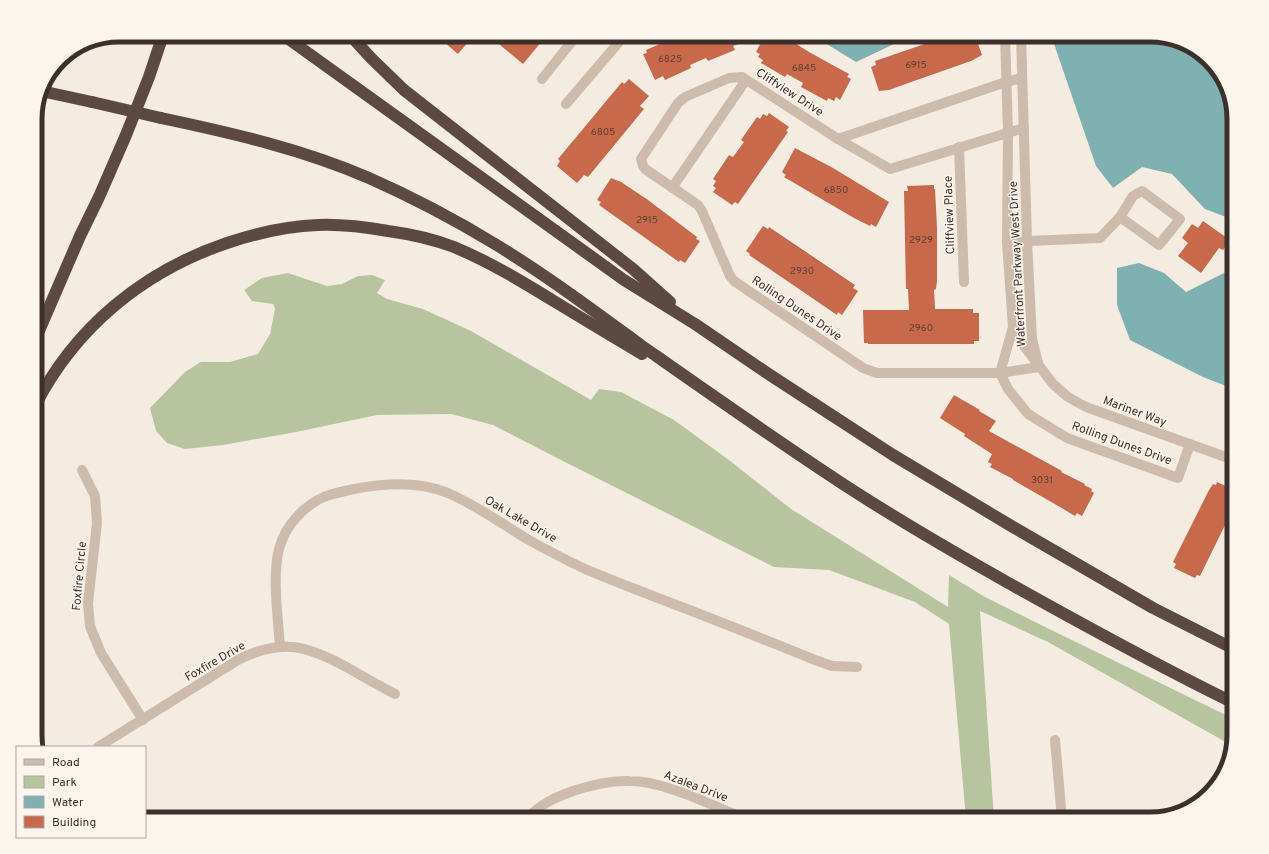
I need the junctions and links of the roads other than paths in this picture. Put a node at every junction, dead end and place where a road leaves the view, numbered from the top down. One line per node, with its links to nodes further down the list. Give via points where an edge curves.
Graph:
1 (161, 42): 24 (highway, via 126,135)
2 (293, 42): 25 (highway, via 624,280)
3 (356, 42): 25 (highway, via 404,90 632,269)
4 (571, 42): 9 (street)
5 (619, 42): 13 (street)
6 (1005, 42): 11 (street, Waterfront Parkway West Drive)
7 (1021, 42): 8 (street, Waterfront Parkway West Drive)
8 (1022, 78): 11 (street); 14 (street, Waterfront Parkway West Drive)
9 (542, 79)
10 (746, 80): 16 (street, Cliffview Drive); 18 (street, Cliffview Drive, via 742,77 729,78 685,97 678,103); 19 (street)
11 (1006, 82): 15 (street, Waterfront Parkway West Drive); 16 (street)
12 (47, 92): 30 (highway, bridge, via 221,131 301,153 368,178 427,206 496,245)
13 (566, 104)
14 (1024, 128): 15 (street, Cliffview Drive); 21 (street, Waterfront Parkway West Drive)
15 (1008, 132): 17 (street, Cliffview Drive); 22 (street, Waterfront Parkway West Drive)
16 (838, 139): 17 (street, Cliffview Drive, via 890,169)
17 (959, 147): 23 (street, Cliffview Place)
18 (641, 159): 19 (street, Rolling Dunes Drive, via 645,169)
19 (672, 188): 28 (street, Rolling Dunes Drive, via 694,202 702,211 734,281 863,368 877,373)
20 (1120, 217): 20 (street, via 1133,196 1142,191 1180,218 1159,245); 21 (street, via 1100,238)
21 (1027, 241): 22 (street); 27 (street, Waterfront Parkway West Drive, via 1032,339)
22 (1007, 242): 26 (street, Waterfront Parkway West Drive)
23 (964, 282)
24 (42, 324)
25 (695, 324): 34 (highway, via 899,459 1147,604)
26 (1013, 327): 27 (street, Waterfront Parkway West Drive); 28 (street)
27 (1039, 367): 28 (street, Rolling Dunes Drive); 31 (street, Mariner Way, via 1062,392 1086,407)
28 (1000, 373): 31 (street, Rolling Dunes Drive, via 1008,389 1028,414 1072,440 1178,478)
29 (42, 394): 30 (highway, via 74,347 105,313 164,270 222,244 271,230 340,225 417,236 482,260)
30 (723, 403): 38 (highway, via 848,487 960,555 1100,634)
31 (1190, 444): 32 (street, Mariner Way)
32 (1227, 457)
33 (82, 470): 39 (street, Foxfire Circle, via 95,496 97,523 88,604 90,626 101,653)
34 (1227, 645)
35 (280, 647): 36 (street, Oak Lake Drive, via 277,560 281,543 296,518 308,506 334,493 374,485 408,484 456,497 537,545 588,570 815,660 832,666); 37 (street, Foxfire Drive, via 305,649 324,655); 39 (street, Foxfire Drive, via 258,651 238,660)
36 (857, 667)
37 (395, 694)
38 (1227, 699)
39 (143, 720): 41 (street, Foxfire Drive)
40 (1055, 740): 44 (street)
41 (100, 746)
42 (534, 812): 43 (street, Azalea Drive, via 546,801 584,787 607,782 631,781 665,787)
43 (728, 812)
44 (1061, 812)

